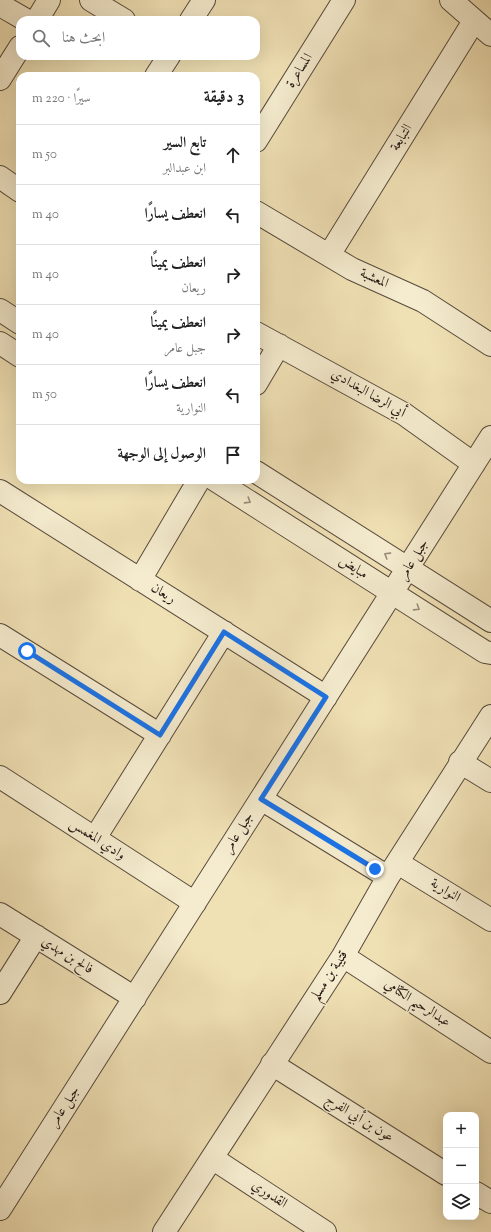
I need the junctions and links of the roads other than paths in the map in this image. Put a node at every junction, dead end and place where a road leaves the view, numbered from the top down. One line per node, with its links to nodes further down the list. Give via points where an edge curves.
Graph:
1 (49, 0): 8 (street)
2 (91, 0): 9 (street)
3 (204, 0): 10 (street)
4 (344, 0): 17 (street, المساعرة)
5 (451, 0): 11 (street)
6 (0, 5): 7 (street)
7 (19, 16)
8 (39, 16)
9 (117, 16)
10 (194, 16)
11 (474, 21): 12 (street); 21 (street, التبابعة)
12 (491, 35)
13 (16, 53): 16 (street)
14 (166, 60): 15 (street)
15 (159, 72)
16 (0, 79)
17 (260, 135)
18 (0, 177): 19 (street)
19 (16, 188)
20 (260, 214): 21 (street, المعشبة)
21 (329, 255): 27 (street, المعشبة, via 352,269 423,301)
22 (0, 310): 23 (street)
23 (16, 320)
24 (260, 335): 26 (street, أبي الرضا البغدادي)
25 (0, 343): 28 (street)
26 (279, 345): 29 (street); 31 (street, أبي الرضا البغدادي, via 404,414)
27 (491, 345)
28 (16, 353)
29 (260, 377)
30 (491, 437): 31 (street, جبل عامر)
31 (474, 464): 36 (street, جبل عامر)
32 (260, 475): 36 (street, مبايض, one-way to 32)
33 (197, 484): 37 (street)
34 (221, 484): 38 (street, مبايض, one-way to 38)
35 (0, 491): 37 (street, ريعان)
36 (408, 569): 38 (street, جبل عامر); 39 (street, مبايض)
37 (140, 580): 40 (street, ريعان)
38 (393, 593): 42 (street, مبايض, one-way to 42); 43 (street, جبل عامر)
39 (491, 621)
40 (224, 632): 43 (street, ريعان); 45 (street)
41 (0, 635): 45 (street)
42 (491, 653)
43 (326, 697): 49 (street, جبل عامر)
44 (491, 716): 46 (street, قتيبة بن مسلم)
45 (160, 735): 50 (street)
46 (460, 762): 48 (street); 51 (street, قتيبة بن مسلم)
47 (0, 777): 50 (street, وادي المغمس)
48 (491, 781)
49 (261, 799): 51 (street, النوارية); 52 (street, جبل عامر)
50 (95, 838): 52 (street, وادي المغمس)
51 (393, 870): 54 (street, النوارية); 56 (street, قتيبة بن مسلم)
52 (195, 903): 58 (street, جبل عامر)
53 (0, 914): 55 (street, فالح بن مهدي)
54 (491, 920)
55 (36, 936): 57 (street); 58 (street, فالح بن مهدي)
56 (343, 956): 59 (street, عبدالرحيم الكتامي); 60 (street, قتيبة بن مسلم)
57 (0, 993)
58 (135, 998): 65 (street, جبل عامر)
59 (491, 1052)
60 (272, 1064): 61 (street, قتيبة بن مسلم); 62 (street, عون بن أبي الفرج)
61 (212, 1158): 66 (street, قتيبة بن مسلم); 67 (street, القدوري)
62 (443, 1172)
63 (479, 1195): 64 (street)
64 (491, 1202)
65 (0, 1209)
66 (164, 1232)
67 (325, 1232)

